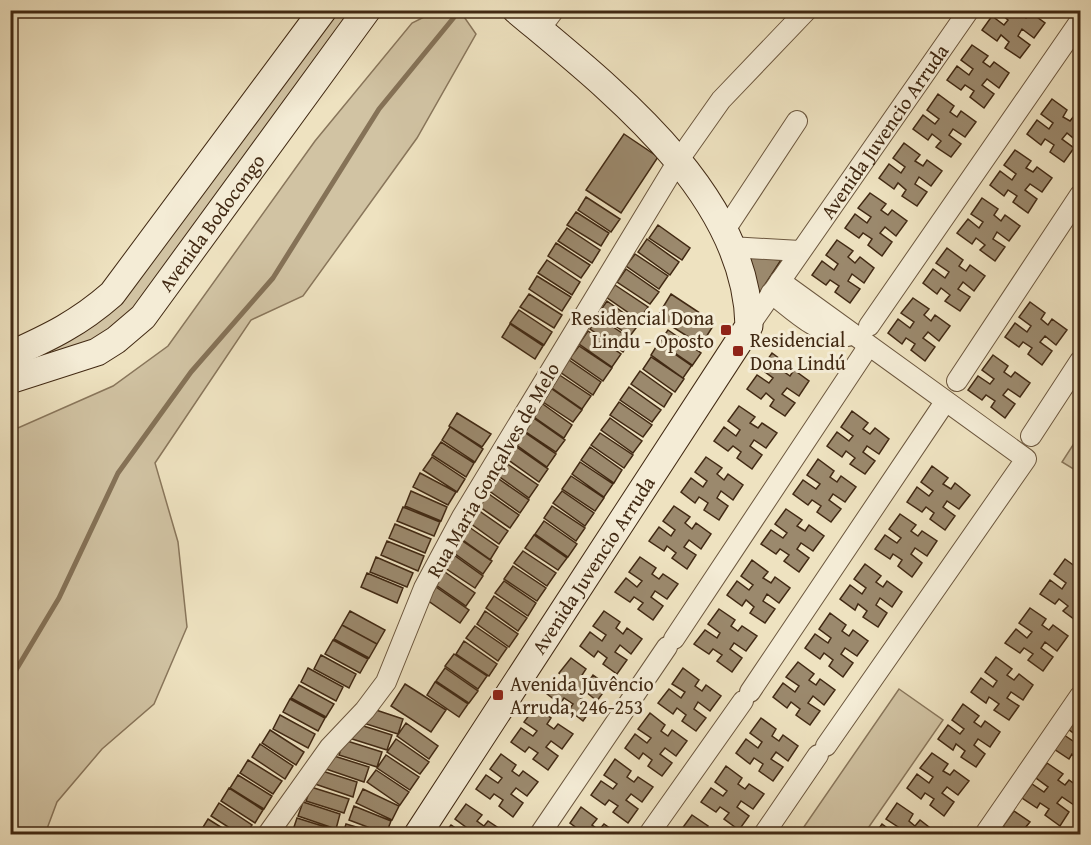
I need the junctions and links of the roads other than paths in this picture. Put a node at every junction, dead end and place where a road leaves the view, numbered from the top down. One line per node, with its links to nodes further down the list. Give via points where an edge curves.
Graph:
1 (323, 10): 17 (street, Avenida Bodocongo, via 112,294 61,333)
2 (367, 10): 19 (street, Avenida Bodocongo, via 143,317 97,352)
3 (516, 10): 6 (street)
4 (807, 10): 10 (street, Rua Maria Gonçalves de Melo, via 721,100)
5 (969, 10): 13 (street, Avenida Juvencio Arruda)
6 (547, 20): 10 (street)
7 (1080, 21): 8 (street)
8 (1072, 50): 16 (street)
9 (797, 121): 12 (street)
10 (678, 161): 12 (street, via 704,194); 24 (street, Rua Maria Gonçalves de Melo, via 462,517 424,588 386,682 330,747)
11 (1080, 195): 20 (street)
12 (727, 240): 13 (street); 15 (street, via 746,292)
13 (800, 251): 14 (street, Avenida Juvencio Arruda)
14 (775, 287): 15 (street, Avenida Juvencio Arruda); 16 (street)
15 (749, 326): 25 (street, Avenida Juvencio Arruda)
16 (864, 336): 21 (street); 26 (street, via 670,643)
17 (10, 355)
18 (1080, 360): 22 (street)
19 (10, 380)
20 (957, 381)
21 (945, 402): 27 (street); 28 (street, via 1026,459)
22 (1031, 436)
23 (1080, 696): 29 (street)
24 (268, 834)
25 (418, 834)
26 (540, 834)
27 (649, 834)
28 (764, 834)
29 (985, 834)

